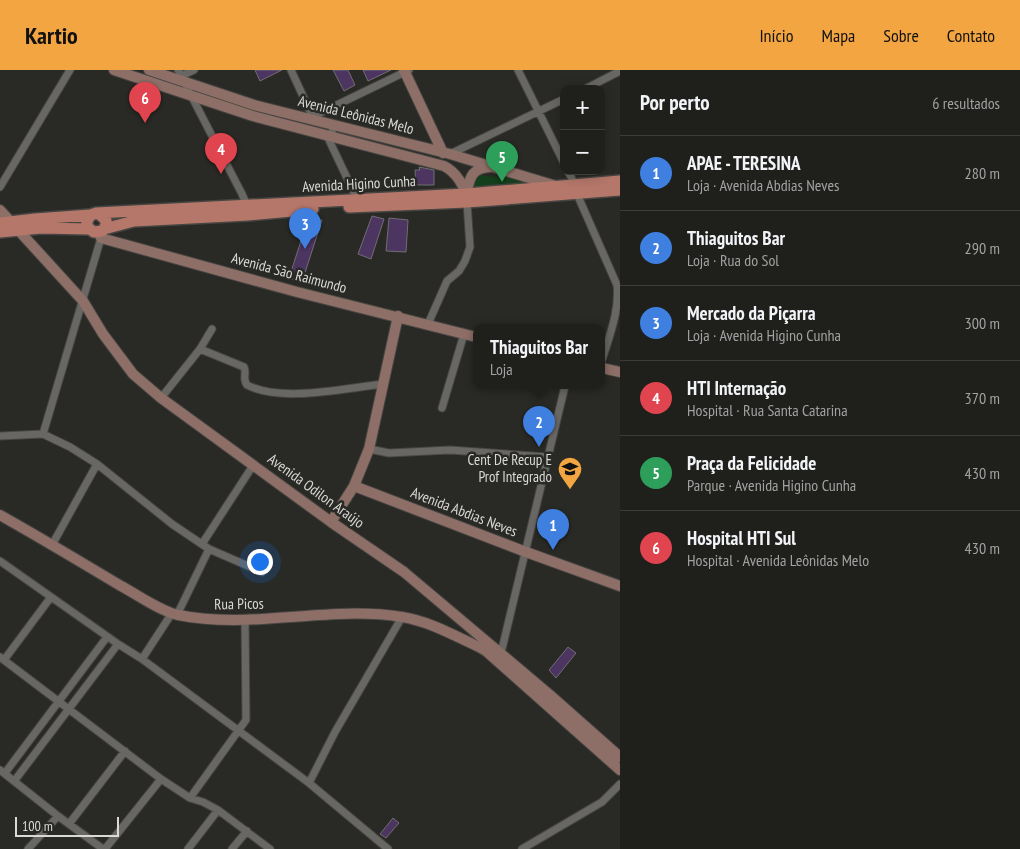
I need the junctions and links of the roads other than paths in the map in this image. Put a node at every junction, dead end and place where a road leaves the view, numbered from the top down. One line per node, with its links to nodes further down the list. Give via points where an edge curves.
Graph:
1 (70, 70): 23 (street)
2 (114, 70): 11 (main road, Avenida Leônidas Melo)
3 (149, 70): 9 (main road, Avenida Leônidas Melo)
4 (194, 70): 9 (street)
5 (291, 70): 14 (street)
6 (518, 70): 13 (street)
7 (406, 71): 14 (street); 17 (main road)
8 (620, 72): 10 (street)
9 (181, 76): 11 (street); 14 (main road, Avenida Leônidas Melo, via 254,105)
10 (593, 85)
11 (191, 96): 16 (main road, Avenida Leônidas Melo); 29 (street)
12 (560, 101): 13 (street)
13 (538, 112): 17 (street); 18 (street)
14 (313, 118): 15 (main road, Avenida Leônidas Melo)
15 (334, 126): 16 (street); 17 (main road, Avenida Leônidas Melo)
16 (329, 137): 26 (main road, Avenida Leônidas Melo, via 444,166 456,176); 27 (street)
17 (446, 154): 19 (main road, Avenida Leônidas Melo)
18 (560, 155)
19 (493, 167): 22 (main road, Avenida Leônidas Melo); 26 (main road, via 482,167 474,172)
20 (570, 175): 24 (street)
21 (620, 182): 24 (main road, Avenida Higino Cunha)
22 (557, 186): 24 (main road, Avenida Higino Cunha); 26 (main road, Avenida Higino Cunha)
23 (0, 187)
24 (576, 190): 25 (main road, Avenida Higino Cunha); 26 (main road, Avenida Higino Cunha); 42 (street, via 619,294)
25 (620, 190)
26 (467, 198): 27 (main road, Avenida Higino Cunha); 29 (main road, Avenida Higino Cunha); 37 (street, via 468,254 459,271 447,281)
27 (357, 199): 29 (main road, Avenida Higino Cunha)
28 (0, 210): 32 (main road)
29 (248, 210): 30 (main road, Avenida Higino Cunha); 34 (main road, Avenida Higino Cunha, via 134,221)
30 (95, 214): 32 (main road, Avenida Higino Cunha); 34 (main road, via 87,220); 34 (main road, via 106,220)
31 (0, 223): 32 (main road, Avenida Higino Cunha)
32 (15, 225): 33 (main road, Avenida Higino Cunha); 34 (main road, Avenida Higino Cunha); 35 (main road, Avenida Odilon Araújo)
33 (0, 232)
34 (98, 232): 35 (street); 36 (main road, Avenida São Raimundo, via 297,292)
35 (82, 301): 47 (main road, Avenida Odilon Araújo, via 128,368); 49 (street)
36 (398, 316): 37 (main road, Avenida São Raimundo); 45 (main road)
37 (428, 324): 39 (main road, Avenida São Raimundo)
38 (212, 329): 41 (street)
39 (464, 334): 40 (main road, Avenida São Raimundo); 48 (street)
40 (473, 336)
41 (200, 349): 45 (street, via 244,367 245,382 249,386 280,394); 47 (street)
42 (605, 350)
43 (605, 369): 44 (main road)
44 (620, 372)
45 (384, 384): 51 (main road)
46 (564, 389): 52 (street)
47 (161, 398): 54 (main road, Avenida Odilon Araújo)
48 (442, 408)
49 (43, 434): 50 (street); 53 (street)
50 (0, 436)
51 (369, 449): 52 (street, via 389,453 450,450); 55 (main road)
52 (547, 457): 61 (street)
53 (97, 464): 58 (street); 59 (street)
54 (254, 464): 57 (main road, Avenida Odilon Araújo); 58 (street)
55 (354, 486): 57 (main road); 61 (main road, Avenida Abdias Neves)
56 (0, 515): 59 (main road, Rua Picos)
57 (331, 522): 71 (main road, Avenida Odilon Araújo, via 404,572)
58 (202, 544): 60 (street)
59 (52, 545): 66 (main road, Rua Picos)
60 (209, 549): 63 (street); 66 (street)
61 (526, 552): 64 (main road, Avenida Abdias Neves); 71 (street, via 502,649)
62 (0, 562): 65 (street)
63 (262, 572)
64 (620, 586)
65 (51, 597): 69 (street); 72 (street)
66 (174, 614): 68 (main road, Rua Picos); 73 (street)
67 (402, 617): 68 (main road, Rua Picos, via 349,614); 71 (main road, Rua Picos, via 422,622); 83 (street)
68 (245, 620): 76 (street, via 246,720)
69 (107, 637): 70 (street); 74 (street)
70 (118, 644): 73 (street); 75 (street)
71 (497, 656): 78 (main road, Avenida Odilon Araújo, via 550,695); 79 (main road, Avenida Odilon Araújo)
72 (2, 658): 74 (street)
73 (142, 659): 76 (street)
74 (59, 702): 75 (street); 80 (street)
75 (69, 709): 77 (street); 82 (street)
76 (239, 731): 83 (street); 85 (street)
77 (125, 751): 81 (street); 88 (street)
78 (620, 757)
79 (620, 770)
80 (3, 772): 82 (street)
81 (160, 779): 85 (street); 91 (street)
82 (15, 780): 87 (street)
83 (309, 783): 95 (street)
84 (620, 784): 96 (street, via 602,802)
85 (190, 798): 86 (street)
86 (218, 810): 89 (street); 92 (street)
87 (58, 816): 88 (street); 90 (street)
88 (69, 824): 91 (street)
89 (247, 831): 93 (street); 94 (street)
90 (28, 849)
91 (104, 849)
92 (188, 849)
93 (232, 849)
94 (270, 849)
95 (388, 849)
96 (522, 849)

